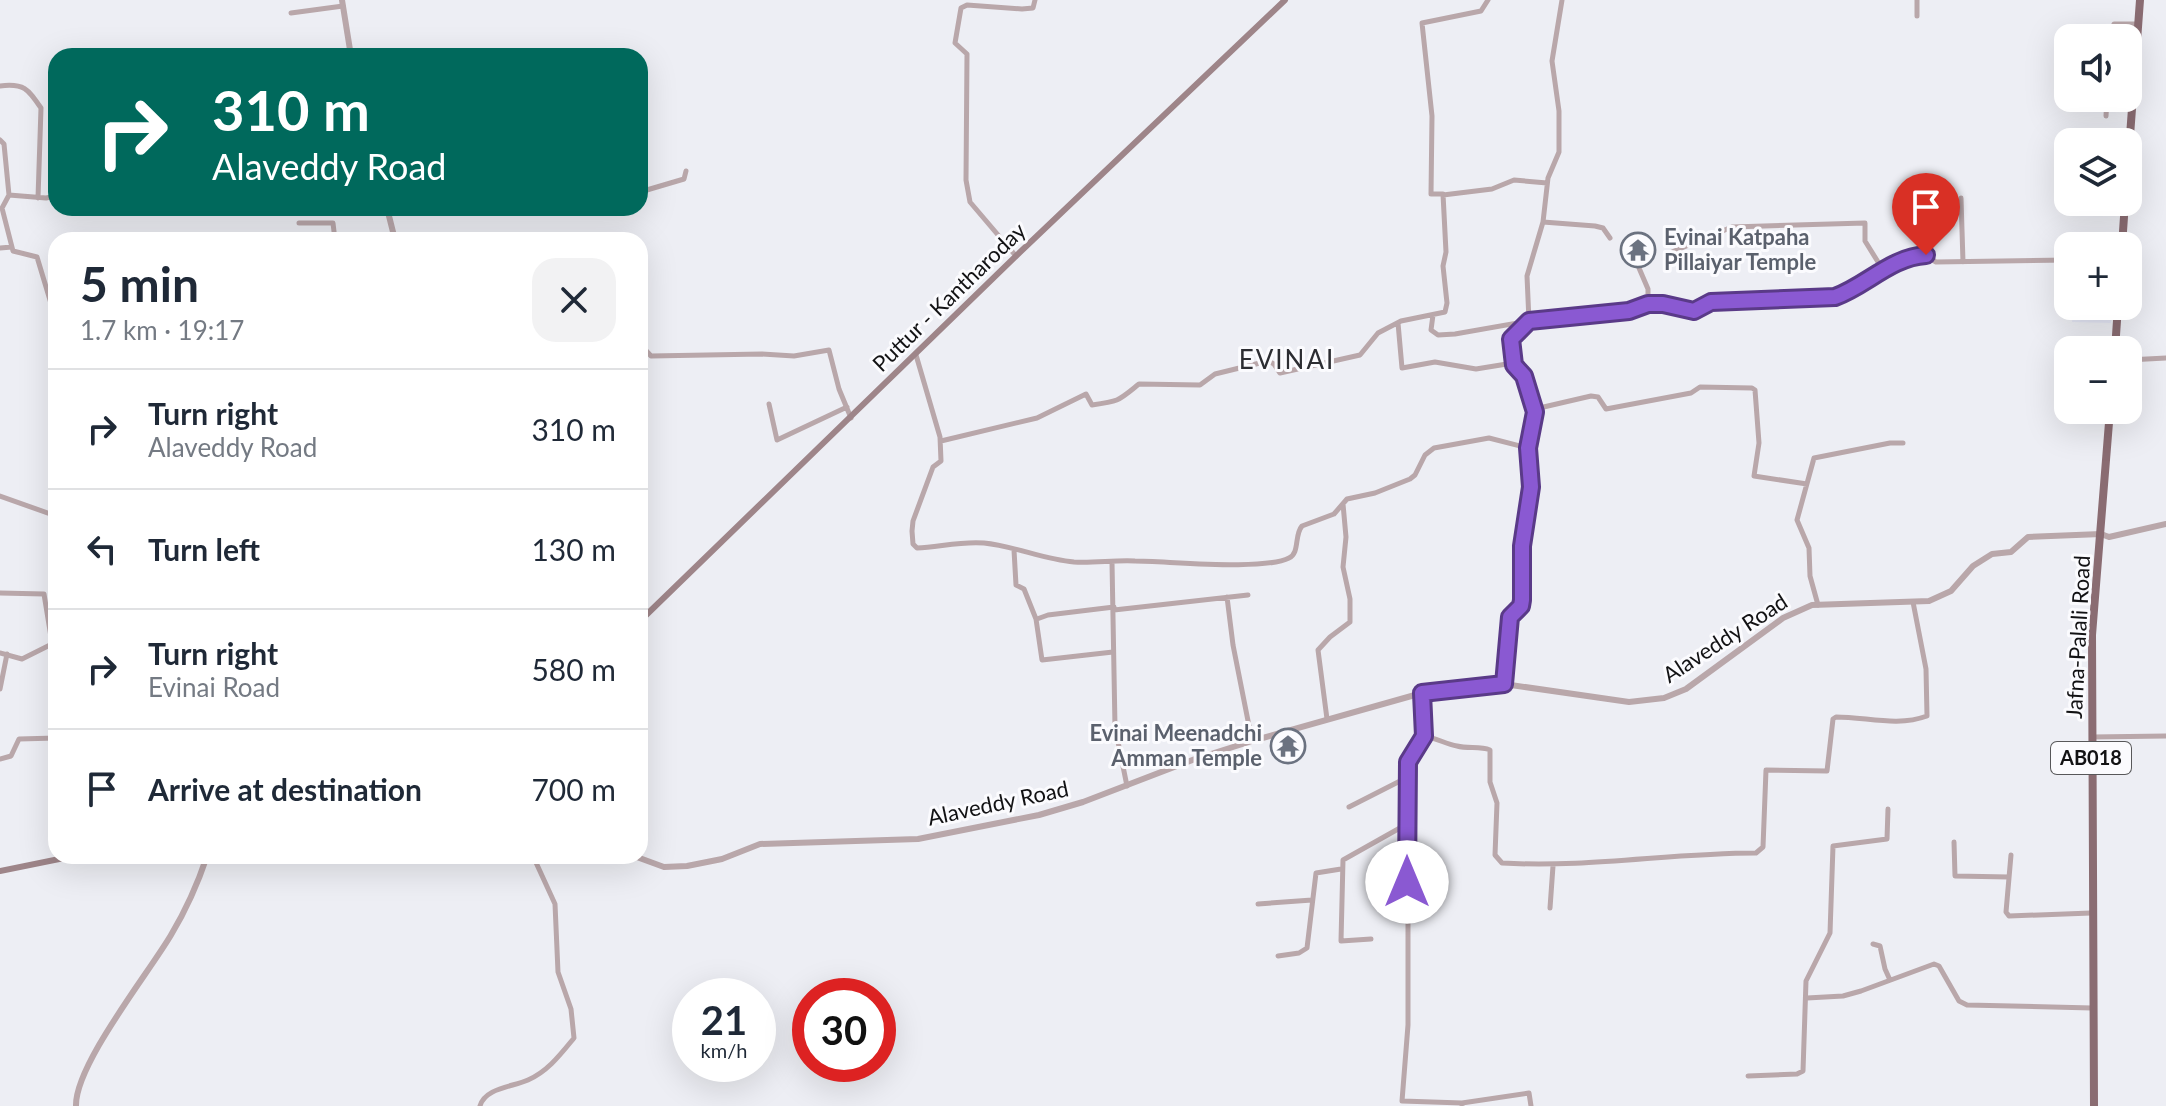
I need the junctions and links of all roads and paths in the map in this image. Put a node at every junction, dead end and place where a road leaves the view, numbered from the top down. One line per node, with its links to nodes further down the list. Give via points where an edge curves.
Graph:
1 (1035, 0): 31 (street, via 1033,8 961,8 955,43 967,54 970,202)
2 (1285, 0): 31 (main road, Puttur - Kantharoday)
3 (1488, 0): 20 (street, via 1481,11 1422,23 1432,116 1431,194)
4 (1562, 0): 17 (street, via 1552,61 1559,152)
5 (1917, 0): 9 (street)
6 (2140, 0): 10 (main road)
7 (343, 3): 8 (street); 11 (street)
8 (291, 13)
9 (1917, 16)
10 (2138, 24)
11 (350, 48)
12 (0, 86): 22 (street, via 25,88 41,108)
13 (2106, 112): 14 (street)
14 (2106, 116)
15 (0, 140): 19 (street)
16 (686, 171): 18 (street, via 684,179)
17 (1547, 183): 20 (street, via 1514,180 1492,189); 24 (street)
18 (648, 190)
19 (9, 195): 22 (street); 28 (street, via 2,208)
20 (1443, 195): 39 (street, via 1447,303 1445,312)
21 (48, 197): 22 (street)
22 (38, 198)
23 (1961, 198): 33 (street)
24 (1543, 222): 27 (street, via 1595,226); 40 (street, via 1527,276)
25 (299, 223): 26 (street, via 333,223)
26 (334, 232)
27 (1610, 238)
28 (12, 247): 29 (street); 36 (street, via 37,257)
29 (0, 248)
30 (1672, 252): 35 (street, via 1732,227 1865,223 1865,241)
31 (1016, 256): 43 (main road, Puttur - Kantharoday)
32 (2054, 260): 33 (street)
33 (1963, 262): 35 (street, via 1936,262 1922,254)
34 (1639, 268): 38 (street)
35 (1883, 270): 38 (street, via 1835,297 1711,302 1694,311)
36 (46, 289): 37 (street)
37 (48, 295)
38 (1648, 304): 40 (street, via 1629,311)
39 (1433, 315): 40 (street, via 1431,330 1438,335); 41 (street)
40 (1529, 321): 46 (street, via 1511,339)
41 (1398, 323): 46 (street, via 1402,368 1435,362 1476,369); 52 (street, via 1378,333 1360,355 1288,373 1280,373 1268,361 1215,374 1200,385 1139,384 1128,396 1092,405 1086,394 1037,418)
42 (648, 353): 48 (street, via 794,356 829,350)
43 (916, 355): 50 (main road, Puttur - Kantharoday); 52 (street)
44 (2166, 358): 45 (street)
45 (2142, 359)
46 (1514, 363): 49 (street)
47 (769, 404): 48 (street, via 777,440)
48 (847, 407): 50 (street)
49 (1535, 409): 54 (street); 55 (street, via 1591,396 1606,409 1700,387 1752,388 1759,443 1754,476)
50 (851, 418): 69 (main road, Puttur - Kantharoday)
51 (2109, 424): 60 (main road, Jafna-Palali Road / AB018)
52 (941, 441): 61 (street, via 941,461 933,467 913,521 913,544 917,548 985,543)
53 (1903, 443): 55 (street, via 1814,458)
54 (1528, 448): 57 (street, via 1489,438 1444,445 1425,455 1410,479); 75 (street, via 1531,487 1522,546 1522,600 1510,617)
55 (1807, 484): 67 (street, via 1797,520 1809,548)
56 (0, 496): 58 (street)
57 (1343, 501): 62 (street, via 1334,514 1298,530 1295,552 1280,561); 78 (street, via 1350,622 1318,650)
58 (48, 513)
59 (2166, 524): 60 (street, Alaveddy Road, via 2109,537)
60 (2101, 534): 66 (street, Alaveddy Road, via 2028,537 2011,552 1992,554 1973,566 1951,591); 81 (main road, Jafna-Palali Road / AB018, via 2092,635)
61 (1014, 550): 62 (street, via 1074,562); 73 (street, via 1016,585 1024,589 1036,619 1042,660)
62 (1112, 562): 68 (street)
63 (0, 593): 70 (street, via 44,594)
64 (1248, 595): 65 (street)
65 (1227, 597): 68 (street); 83 (street)
66 (1913, 602): 67 (street, Alaveddy Road); 96 (street, via 1926,669 1927,716 1904,721 1836,717 1828,770 1766,770 1760,852)
67 (1818, 605): 75 (street, Alaveddy Road, via 1783,618 1686,689 1664,698 1629,702)
68 (1114, 608): 71 (street); 73 (street)
69 (648, 613)
70 (48, 614)
71 (1037, 619)
72 (48, 646): 74 (street, via 22,659)
73 (1113, 652): 86 (street, via 1115,727)
74 (3, 654): 76 (street)
75 (1504, 684): 77 (street, Alaveddy Road)
76 (0, 689)
77 (1422, 693): 78 (street, Alaveddy Road); 79 (street)
78 (1327, 719): 83 (street, Alaveddy Road)
79 (1424, 736): 85 (street, via 1408,762); 96 (street, via 1490,750 1498,861)
80 (2166, 736): 81 (street)
81 (2091, 737): 103 (main road, Jafna-Palali Road / AB018)
82 (48, 738): 84 (street, via 19,739 11,756)
83 (1252, 741): 86 (street, Alaveddy Road)
84 (0, 759)
85 (1408, 777): 87 (street); 89 (street)
86 (1127, 786): 93 (street, Alaveddy Road, via 1039,815 918,839 760,844 722,859 664,867)
87 (1349, 807)
88 (1888, 809): 108 (street, via 1887,839 1833,846 1830,933 1808,974)
89 (1407, 824): 97 (street, via 1347,857); 111 (street, via 1408,1025 1402,1101)
90 (1954, 842): 99 (street, via 1955,876)
91 (2011, 855): 99 (street)
92 (48, 861): 98 (main road)
93 (648, 861)
94 (203, 864): 112 (street, via 171,936 87,1066)
95 (537, 864): 113 (street, via 555,904 558,972 574,1038 543,1071 485,1096)
96 (1553, 866): 102 (street)
97 (1341, 869): 100 (street, via 1316,873); 104 (street, via 1341,941)
98 (0, 871)
99 (2009, 877): 103 (street, via 2009,916)
100 (1312, 900): 101 (street); 106 (street, via 1307,948)
101 (1258, 904)
102 (1550, 908)
103 (2091, 913): 109 (main road, Jafna-Palali Road / AB018)
104 (1371, 939)
105 (1873, 944): 107 (street, via 1880,946)
106 (1278, 956)
107 (1890, 980): 108 (street, via 1843,996); 109 (street, via 1934,964 1967,1005)
108 (1807, 998): 110 (street, via 1803,1071)
109 (2092, 1008): 115 (main road, Jafna-Palali Road / AB018)
110 (1748, 1076)
111 (1462, 1105): 114 (street, via 1529,1093)
112 (76, 1106)
113 (480, 1106)
114 (1531, 1106)
115 (2094, 1106)

